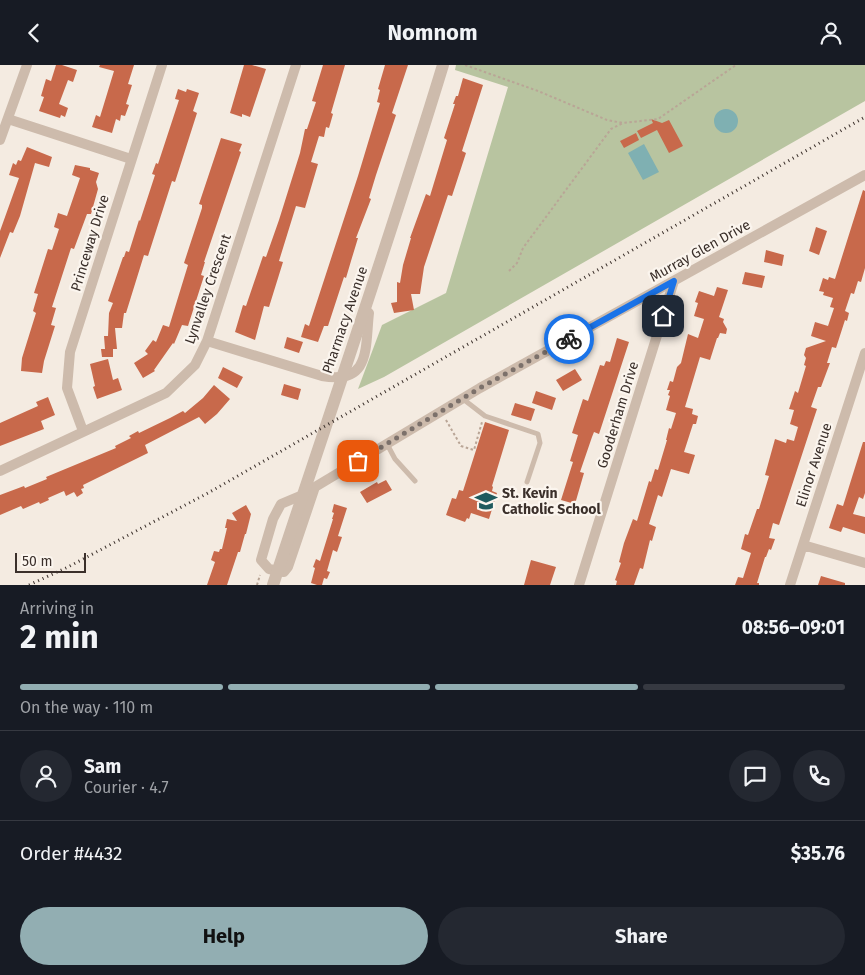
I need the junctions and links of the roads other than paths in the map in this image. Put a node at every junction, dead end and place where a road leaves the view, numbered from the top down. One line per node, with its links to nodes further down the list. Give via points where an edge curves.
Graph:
1 (27, 65): 5 (street)
2 (162, 65): 7 (street, Princeway Drive)
3 (296, 65): 11 (street, Lynvalley Crescent)
4 (443, 65): 22 (street, Pharmacy Avenue, via 400,206)
5 (8, 119): 6 (street); 7 (street)
6 (0, 140)
7 (131, 159): 14 (street, Princeway Drive, via 70,353 67,388)
8 (865, 175): 9 (street, Murray Glen Drive)
9 (674, 281): 13 (street, Murray Glen Drive); 23 (street, Gooderham Drive)
10 (369, 313): 11 (street, via 367,352 363,362 348,377 337,379)
11 (207, 341): 14 (street, Lynvalley Crescent, via 195,365 166,393)
12 (865, 353): 20 (street, Elinor Avenue)
13 (463, 399): 15 (street, Murray Glen Drive); 18 (lane, via 484,415 538,434 540,443)
14 (83, 431): 16 (street, Lynvalley Crescent)
15 (387, 444): 17 (lane, via 395,459); 19 (street, Murray Glen Drive)
16 (0, 471)
17 (415, 481)
18 (527, 482)
19 (315, 487): 19 (street, Murray Glen Drive, via 288,567 284,572 270,569 261,560 281,504)
20 (803, 545): 21 (street); 24 (street, Elinor Avenue)
21 (865, 563)
22 (273, 585)
23 (579, 585)
24 (790, 585)

